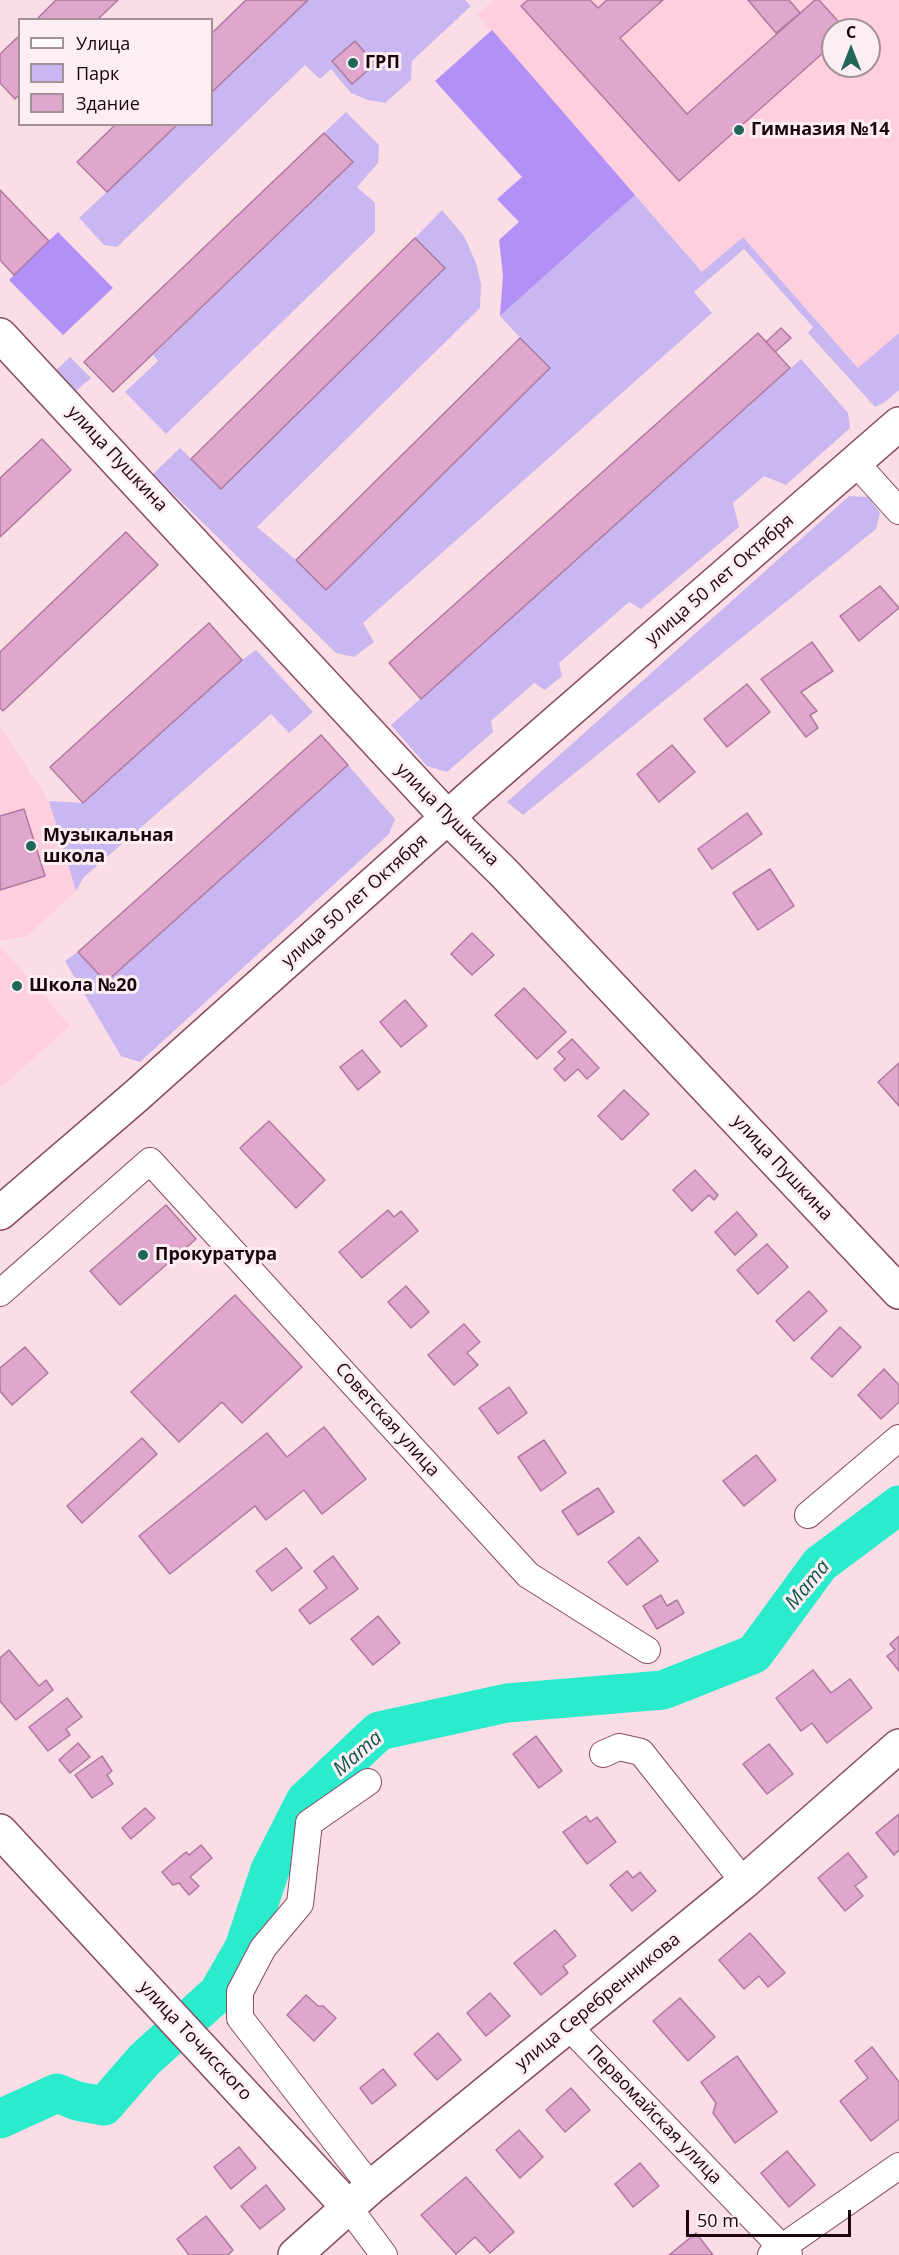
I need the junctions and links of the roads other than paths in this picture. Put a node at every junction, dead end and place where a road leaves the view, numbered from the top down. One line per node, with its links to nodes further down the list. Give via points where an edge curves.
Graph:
1 (0, 335): 5 (street, улица Пушкина)
2 (899, 424): 3 (street, улица 50 лет Октября)
3 (856, 463): 4 (street); 5 (street, улица 50 лет Октября)
4 (899, 512)
5 (448, 818): 6 (street, улица 50 лет Октября); 7 (street, улица Пушкина)
6 (0, 1213)
7 (899, 1292)
8 (0, 1293): 11 (street, Советская улица, via 150,1161 528,1575)
9 (899, 1438): 10 (street)
10 (808, 1515)
11 (647, 1650)
12 (899, 1746): 16 (street, улица Серебренникова)
13 (603, 1754): 16 (street, via 619,1747 641,1752)
14 (368, 1782): 19 (street, via 309,1823 300,1904 263,1948 240,1992 240,2018)
15 (0, 1831): 19 (street, улица Точисского, via 200,2045)
16 (744, 1882): 17 (street, улица Серебренникова)
17 (569, 2027): 19 (street, улица Серебренникова); 20 (street, Первомайская улица)
18 (899, 2166): 20 (street)
19 (360, 2198): 21 (street, улица Серебренникова); 22 (street, улица Точисского)
20 (781, 2252)
21 (295, 2255)
22 (384, 2255)

